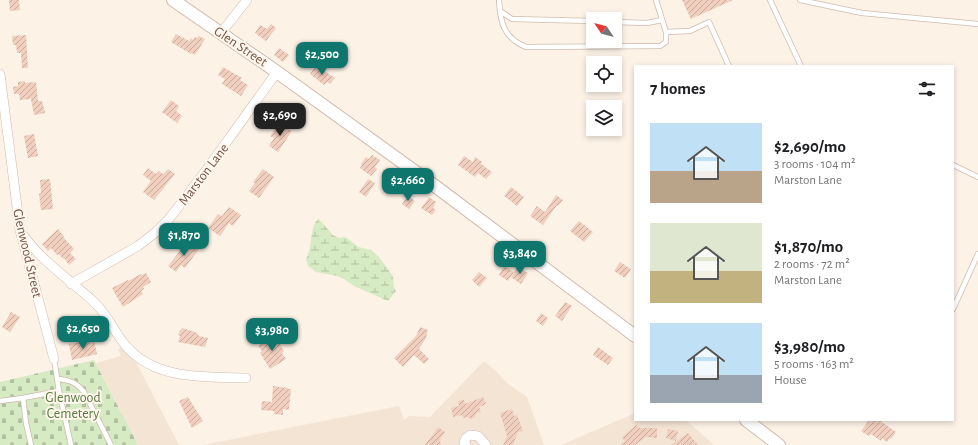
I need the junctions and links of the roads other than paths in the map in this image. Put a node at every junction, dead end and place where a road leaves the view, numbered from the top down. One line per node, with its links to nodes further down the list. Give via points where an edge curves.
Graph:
1 (173, 0): 13 (street, Glen Street)
2 (247, 0): 13 (street)
3 (499, 0): 7 (lane)
4 (656, 0): 8 (lane)
5 (770, 0): 15 (lane)
6 (800, 0): 11 (lane, via 862,13)
7 (500, 11): 9 (lane, via 512,19); 12 (lane, via 506,32 515,42 526,47 660,46 666,42)
8 (662, 20): 10 (lane, via 647,23); 12 (lane)
9 (586, 21)
10 (622, 22)
11 (978, 24)
12 (666, 32): 14 (lane, via 690,31 709,22)
13 (221, 33): 16 (street, Glen Street)
14 (729, 65)
15 (801, 65)
16 (278, 72): 22 (street, Marston Lane, via 169,219 138,246); 24 (street, Glen Street)
17 (0, 74): 20 (street, Glenwood Street)
18 (954, 165): 19 (lane)
19 (978, 176)
20 (20, 230): 22 (street, via 42,258); 25 (street, Glenwood Street)
21 (978, 254): 23 (lane)
22 (71, 284): 26 (street, via 97,305 138,359 186,376)
23 (954, 307)
24 (634, 335)
25 (54, 359): 27 (lane)
26 (246, 378)
27 (58, 379): 28 (lane); 34 (lane, via 71,381 84,392)
28 (59, 391): 29 (lane); 33 (lane)
29 (23, 398): 30 (lane); 32 (lane)
30 (0, 401)
31 (747, 421): 37 (street)
32 (31, 445)
33 (71, 445)
34 (112, 445)
35 (466, 445): 36 (street, via 466,438 470,435 478,436)
36 (486, 445)
37 (779, 445)

